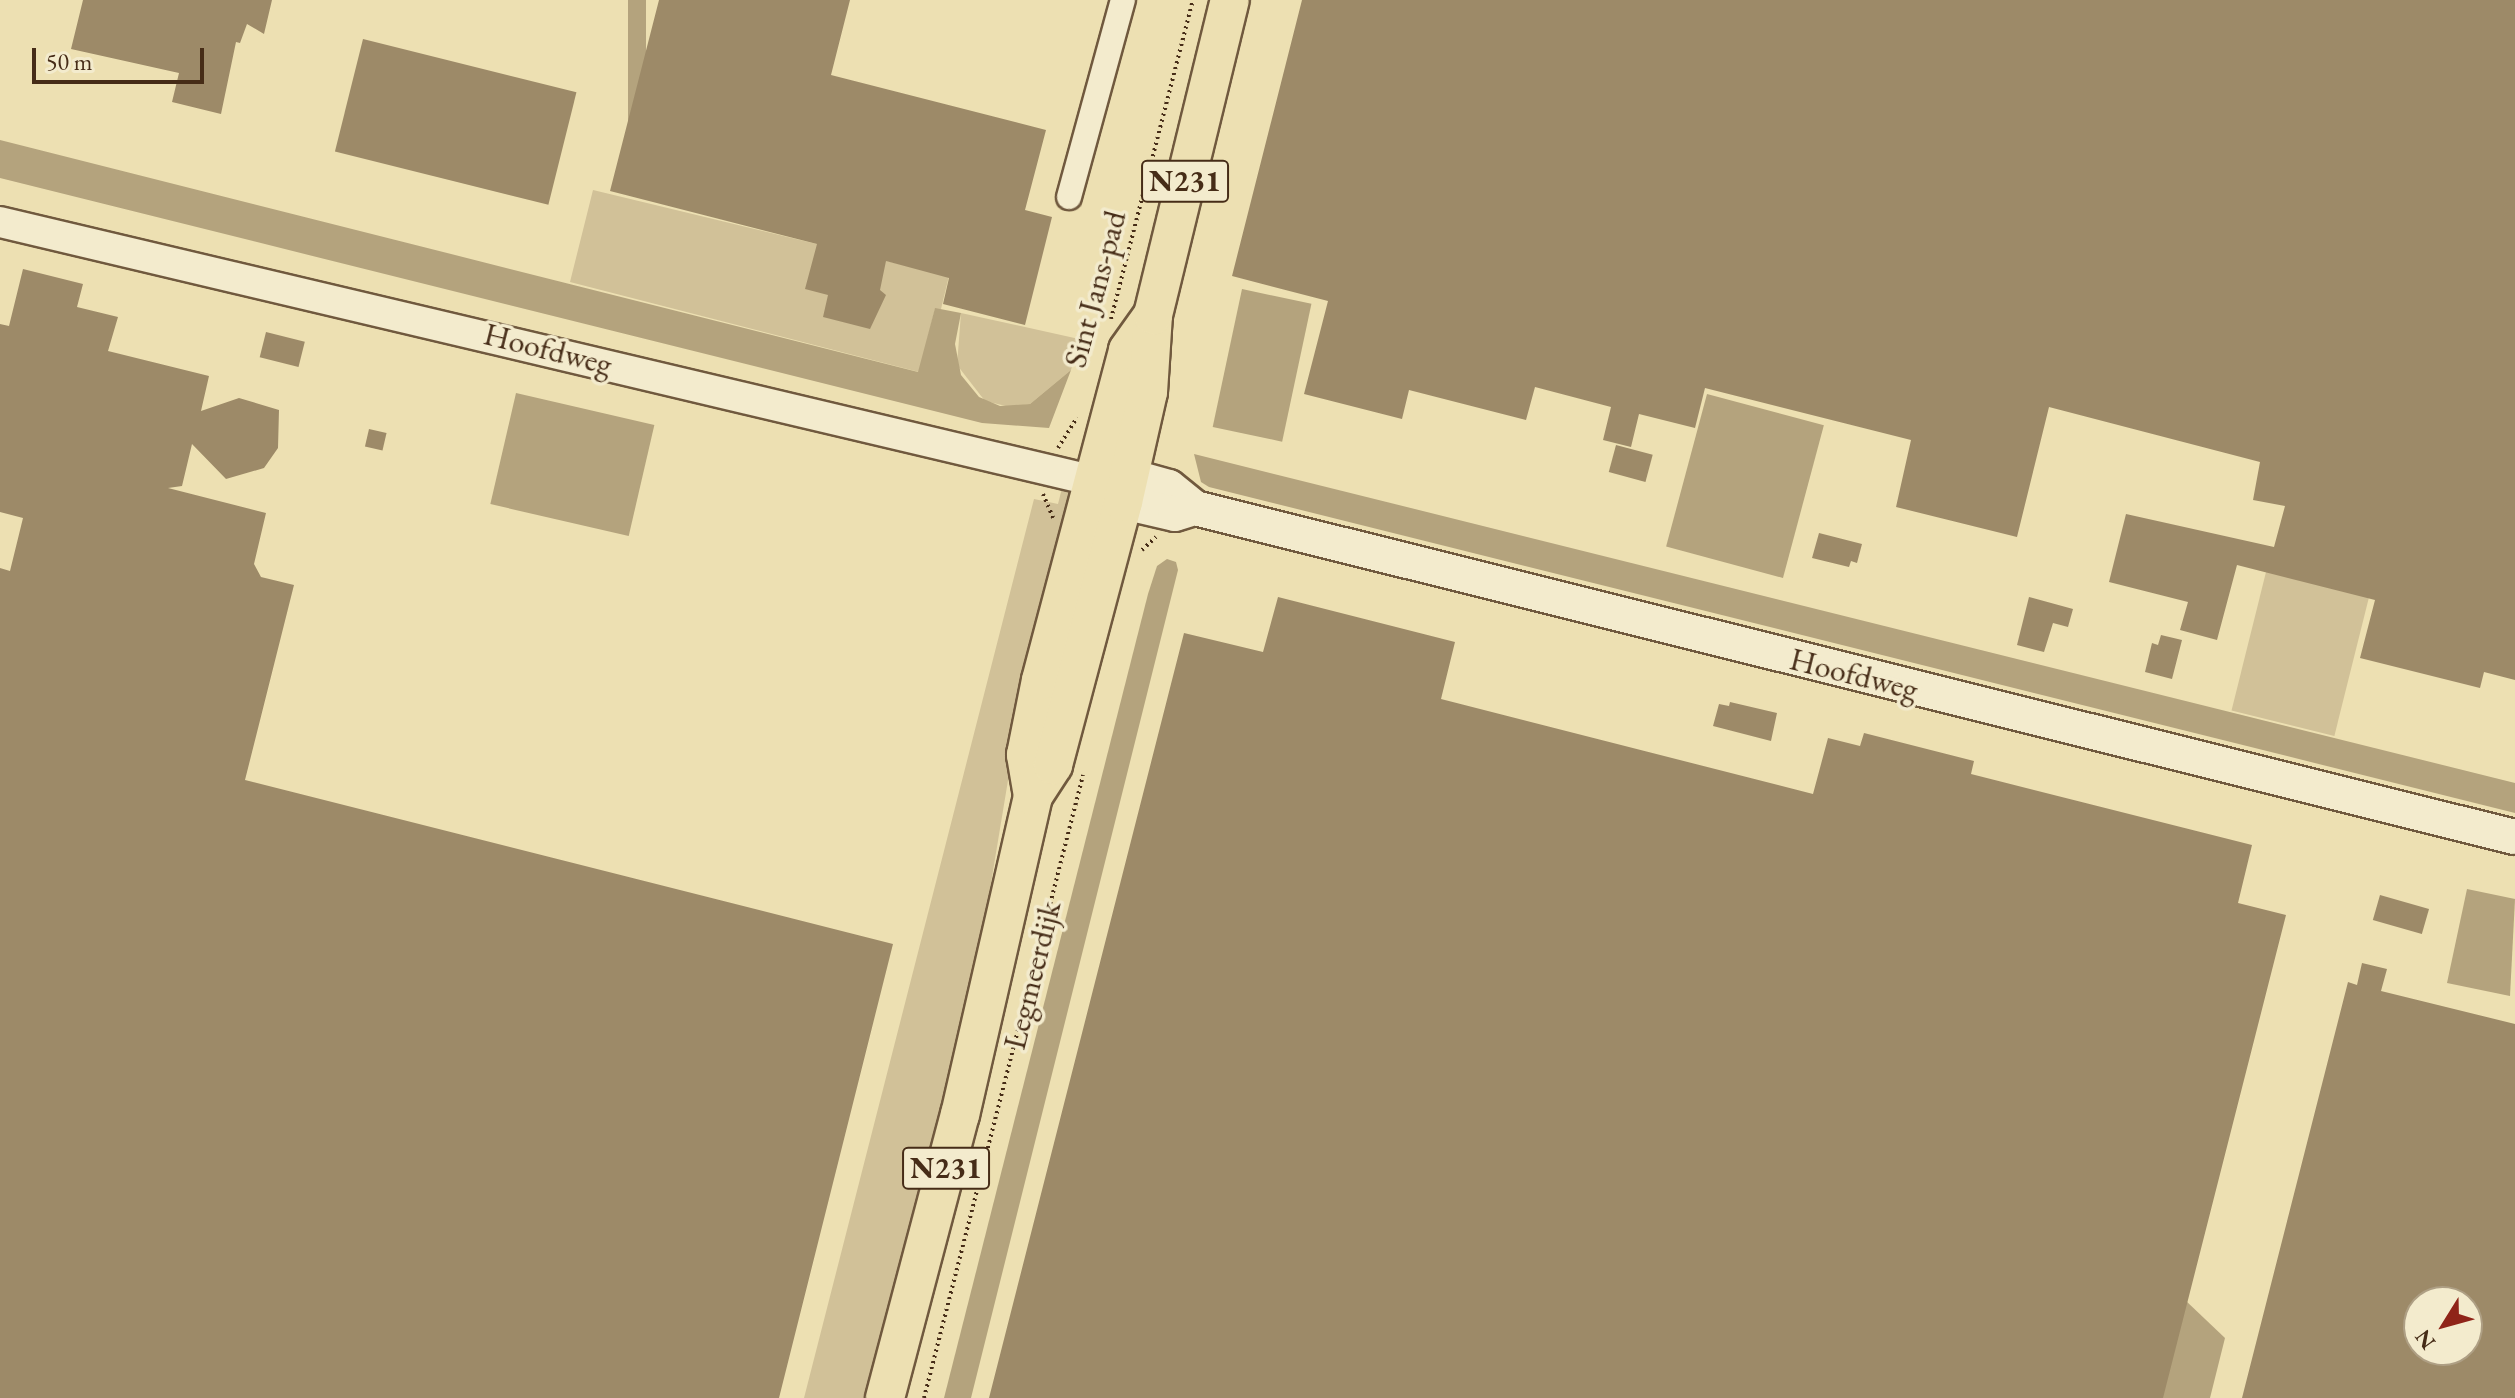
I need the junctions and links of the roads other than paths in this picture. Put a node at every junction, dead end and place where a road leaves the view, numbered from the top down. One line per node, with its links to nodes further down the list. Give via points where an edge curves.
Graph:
1 (1123, 0): 3 (street)
2 (1230, 0): 5 (main road, N231, via 1153,315 1128,350)
3 (1069, 197)
4 (0, 222): 5 (street, Hoofdweg)
5 (1116, 486): 6 (main road, Hoofdweg, via 1175,514 1195,508); 7 (main road, Legmeerdijk / N231, via 1026,755 1033,796 960,1115)
6 (2515, 837)
7 (885, 1398)

